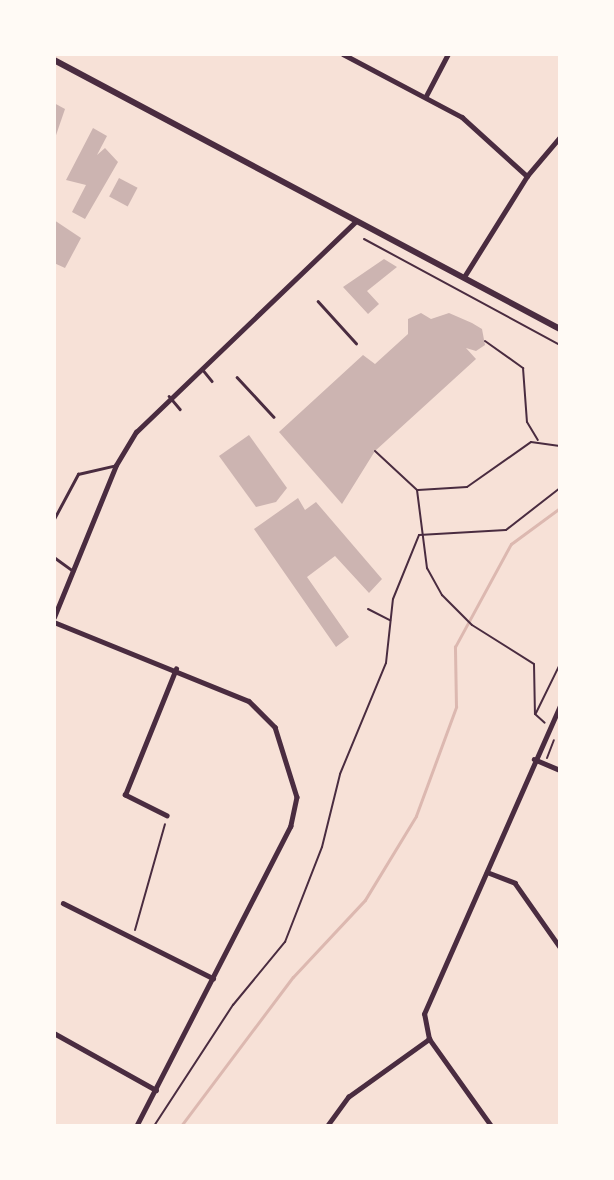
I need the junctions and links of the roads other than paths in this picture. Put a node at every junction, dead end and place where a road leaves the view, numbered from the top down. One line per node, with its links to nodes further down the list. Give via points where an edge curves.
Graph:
1 (344, 54): 4 (street)
2 (448, 54): 4 (street)
3 (54, 60): 7 (main road)
4 (426, 96): 6 (street, via 462,117)
5 (560, 137): 6 (street)
6 (527, 176): 8 (street)
7 (356, 220): 8 (main road); 12 (street)
8 (464, 277): 10 (main road)
9 (318, 301): 11 (lane)
10 (560, 329)
11 (356, 343)
12 (201, 367): 14 (lane); 15 (street)
13 (237, 377): 17 (lane)
14 (212, 381)
15 (169, 396): 16 (lane); 18 (street)
16 (180, 409)
17 (274, 417)
18 (116, 465): 19 (lane, via 78,474); 21 (street)
19 (54, 519)
20 (54, 558): 21 (lane)
21 (73, 571): 22 (street)
22 (54, 620): 23 (street)
23 (176, 669): 27 (street, via 125,795); 31 (street, via 249,701 275,727 297,797 291,826)
24 (560, 705): 25 (street)
25 (534, 759): 26 (street); 28 (street)
26 (560, 770)
27 (167, 816)
28 (487, 872): 30 (street, via 515,883); 33 (street, via 426,1004)
29 (63, 903): 31 (street)
30 (560, 947)
31 (213, 978): 34 (street)
32 (54, 1033): 34 (street)
33 (429, 1039): 36 (street, via 348,1097); 37 (street)
34 (156, 1090): 35 (street)
35 (137, 1126)
36 (327, 1126)
37 (491, 1126)

